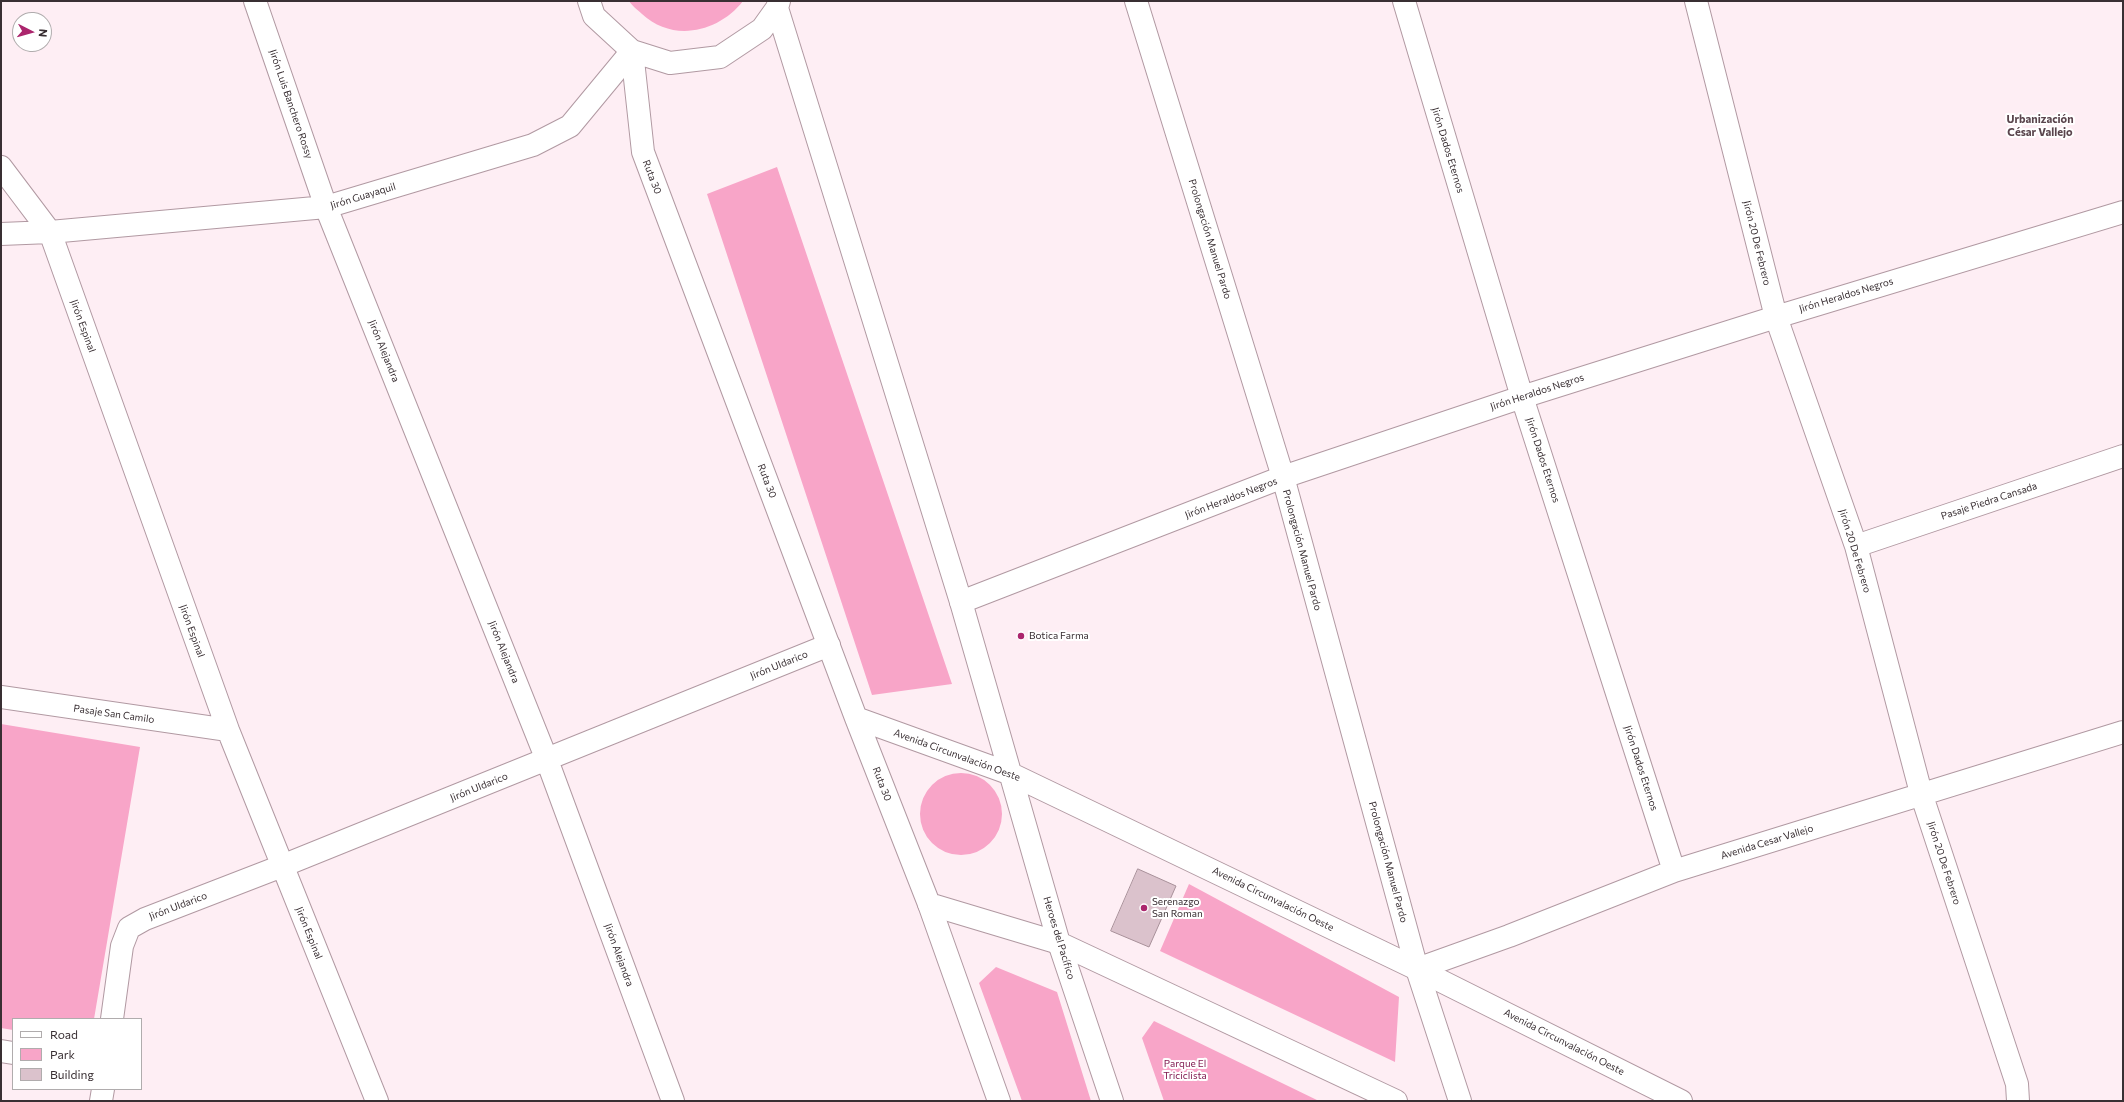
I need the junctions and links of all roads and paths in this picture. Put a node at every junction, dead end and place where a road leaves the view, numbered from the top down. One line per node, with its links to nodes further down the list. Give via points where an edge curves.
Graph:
1 (255, 1): 9 (main road, Jirón Luis Banchero Rossy)
2 (589, 1): 7 (main road, via 594,16)
3 (1136, 1): 16 (main road, Prolongación Manuel Pardo)
4 (1404, 1): 14 (main road, Jirón Dados Eternos)
5 (1696, 1): 13 (main road, Jirón 20 De Febrero)
6 (778, 4): 7 (main road, via 762,29 720,57 670,63); 18 (main road)
7 (632, 51): 9 (main road, Jirón Guayaquil, via 570,126 533,145); 19 (main road, Ruta 30, via 643,152)
8 (1, 167): 11 (main road, Jirón Espinal)
9 (326, 207): 11 (main road, Jirón Guayaquil); 24 (main road, Jirón Alejandra)
10 (2123, 212): 13 (main road, Jirón Heraldos Negros)
11 (50, 232): 12 (main road, Jirón Guayaquil); 22 (main road, Jirón Espinal)
12 (1, 234)
13 (1776, 317): 14 (main road, Jirón Heraldos Negros); 17 (main road, Jirón 20 De Febrero)
14 (1522, 396): 16 (main road, Jirón Heraldos Negros); 28 (main road, Jirón Dados Eternos)
15 (2123, 456): 17 (main road, Pasaje Piedra Cansada)
16 (1283, 477): 18 (main road, Jirón Heraldos Negros); 31 (main road, Prolongación Manuel Pardo)
17 (1856, 546): 26 (main road, Jirón 20 De Febrero)
18 (961, 602): 25 (main road)
19 (829, 645): 21 (main road, Ruta 30); 24 (main road, Jirón Uldarico)
20 (1, 697): 22 (main road, Pasaje San Camilo)
21 (856, 718): 25 (main road, Avenida Circunvalación Oeste); 29 (main road, Ruta 30)
22 (228, 730): 27 (main road, Jirón Espinal)
23 (2123, 732): 26 (main road, Avenida Cesar Vallejo)
24 (547, 760): 27 (main road, Jirón Uldarico); 38 (main road, Jirón Alejandra)
25 (1011, 774): 30 (main road, Heroes del Pacífico); 31 (main road, Avenida Circunvalación Oeste)
26 (1921, 793): 28 (main road, Avenida Cesar Vallejo); 44 (main road, Jirón 20 De Febrero, via 2017,1084)
27 (282, 866): 32 (main road, Jirón Uldarico, via 145,919 129,928 122,946); 37 (main road, Jirón Espinal)
28 (1674, 871): 31 (main road, Avenida Cesar Vallejo)
29 (928, 904): 30 (main road); 39 (main road)
30 (1059, 943): 40 (main road, Heroes del Pacífico); 41 (main road)
31 (1417, 969): 42 (main road, Prolongación Manuel Pardo); 43 (main road, Avenida Circunvalación Oeste)
32 (112, 1018)
33 (1, 1051): 34 (main road)
34 (12, 1053)
35 (103, 1090): 36 (main road)
36 (101, 1101)
37 (377, 1101)
38 (673, 1101)
39 (999, 1101)
40 (1112, 1101)
41 (1396, 1101)
42 (1460, 1101)
43 (1680, 1101)
44 (2018, 1101)

